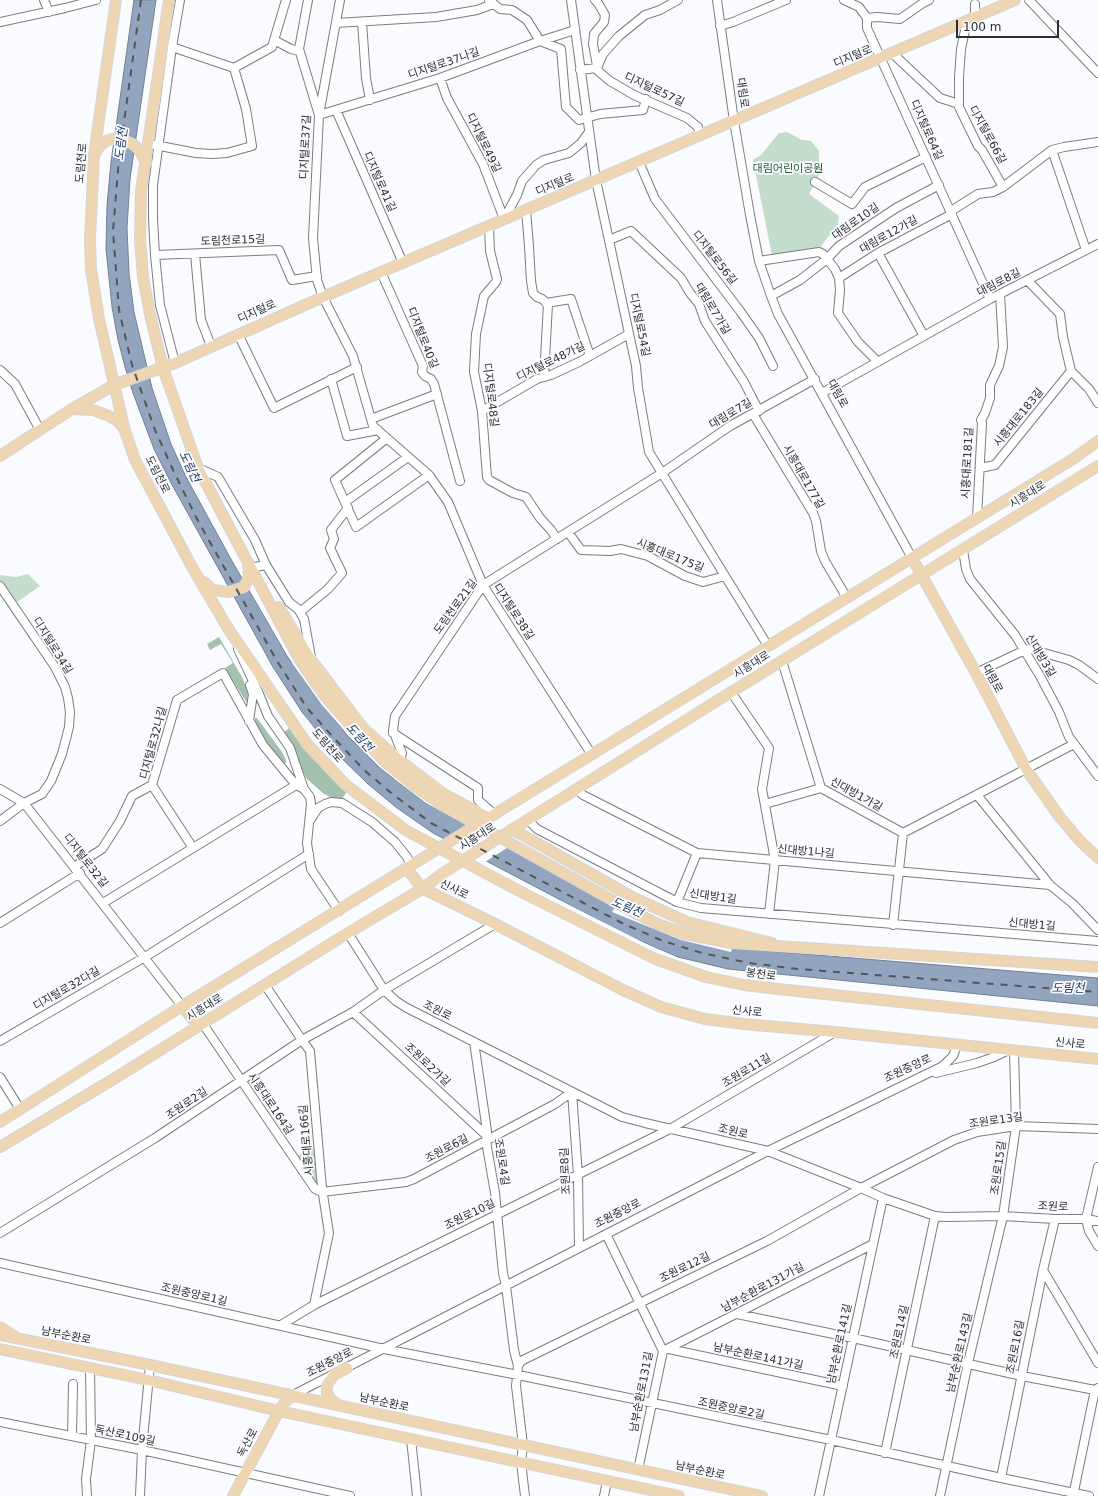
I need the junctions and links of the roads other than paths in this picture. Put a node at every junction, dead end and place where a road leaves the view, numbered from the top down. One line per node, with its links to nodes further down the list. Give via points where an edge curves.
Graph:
1 (44, 0): 20 (street)
2 (96, 0): 20 (street)
3 (116, 0): 52 (main road, 도림천로)
4 (169, 0): 49 (main road)
5 (180, 0): 30 (street)
6 (286, 0): 28 (street)
7 (308, 0): 31 (street)
8 (340, 0): 25 (street, 디지털로37길)
9 (571, 0): 27 (street, 디지털로54길)
10 (595, 0): 35 (street, via 605,15 604,22 594,34)
11 (678, 0): 35 (street, via 645,15 619,36 603,54)
12 (717, 0): 26 (street, 대림로)
13 (786, 0): 26 (street)
14 (844, 0): 21 (street, via 859,7)
15 (929, 0): 21 (street, via 900,19)
16 (1015, 0): 22 (main road, 디지털로)
17 (1029, 0): 37 (street)
18 (974, 1): 22 (street, 디지털로66길)
19 (491, 2): 24 (street, via 477,10 436,17); 29 (street, via 500,8 512,10 527,20)
20 (49, 12): 23 (street)
21 (867, 18): 33 (street, 디지털로, via 867,28)
22 (971, 19): 32 (main road, 디지털로); 41 (street, 디지털로66길, via 961,49)
23 (0, 22)
24 (362, 22): 25 (street); 40 (street)
25 (336, 24): 43 (street, 디지털로37길)
26 (720, 26): 45 (street, 대림로)
27 (575, 30): 29 (street, 디지털로37나길); 36 (street, 디지털로54길)
28 (274, 40): 31 (street); 34 (street, via 272,47)
29 (540, 41): 38 (street, 디지털로37나길); 44 (street, via 561,49 566,107 580,120)
30 (172, 48): 34 (street); 50 (street)
31 (300, 51): 43 (street)
32 (892, 53): 33 (main road, 디지털로); 41 (street, via 940,98)
33 (882, 58): 45 (main road, 디지털로); 53 (street, 디지털로64길)
34 (234, 68): 50 (street, via 246,109 252,146 212,154)
35 (597, 68): 36 (street); 39 (street, 디지털로57길, via 610,81)
36 (580, 70): 44 (street, 디지털로54길)
37 (1098, 73)
38 (440, 78): 40 (street, 디지털로37나길); 62 (street, 디지털로49길, via 482,164)
39 (646, 99): 44 (street, via 643,110 600,114); 47 (street, 디지털로57길, via 687,118 698,127)
40 (370, 100): 42 (street, 디지털로37나길)
41 (959, 104): 59 (street, 디지털로66길, via 978,146)
42 (336, 110): 43 (street, 디지털로37나길); 72 (street, 디지털로41길)
43 (319, 115): 74 (street, 디지털로37길, via 313,238)
44 (587, 118): 46 (street, 디지털로54길)
45 (734, 121): 47 (main road, 디지털로); 71 (street, 대림로)
46 (589, 132): 56 (street, 디지털로54길); 62 (street, via 568,154 544,160 536,165 522,181)
47 (700, 136): 55 (main road, 디지털로)
48 (1098, 142): 51 (street)
49 (148, 143): 50 (street); 54 (main road)
50 (159, 146): 69 (street, via 153,185)
51 (1052, 150): 59 (street); 66 (street)
52 (96, 151): 54 (main road, via 104,142 112,139 123,140 133,144); 97 (main road, 도림천로, via 90,239 91,269 99,319)
53 (926, 157): 57 (street, via 865,186 852,204); 58 (street, 디지털로64길)
54 (144, 160): 91 (main road, via 140,239 143,277)
55 (639, 162): 56 (main road, 디지털로); 89 (street, 디지털로56길, via 655,199 740,311)
56 (596, 180): 60 (main road, 디지털로); 64 (street, 디지털로54길)
57 (815, 182)
58 (939, 186): 61 (street, 디지털로64길); 70 (street, 대림로10길, via 896,208 839,246)
59 (1003, 187): 61 (street, via 993,192 978,194)
60 (526, 210): 62 (main road, 디지털로); 81 (street, via 533,293)
61 (951, 212): 67 (street, 대림로12가길); 80 (street, 디지털로64길)
62 (504, 219): 63 (main road, 디지털로)
63 (489, 226): 72 (main road, 디지털로); 102 (street, 디지털로48길, via 490,251 497,279 484,296 476,334 474,372)
64 (609, 240): 83 (street, 디지털로54길); 103 (street, 대림로7가길, via 631,231 681,278 700,304 705,321 741,376)
65 (1098, 244): 66 (street, 대림로8길)
66 (1086, 250): 76 (street, 대림로8길)
67 (878, 253): 75 (street, 대림로12가길); 84 (street)
68 (195, 254): 69 (street, 도림천로15길); 74 (street, 도림천로15길, via 279,250 292,280); 85 (street, via 201,320)
69 (155, 255): 88 (street, via 160,305)
70 (827, 259): 71 (street, via 819,252); 75 (street); 78 (street, 대림로10길, via 800,280)
71 (759, 261): 78 (street, 대림로)
72 (403, 263): 73 (main road, 디지털로)
73 (381, 272): 79 (main road, 디지털로); 99 (street, 디지털로40길, via 423,366 422,372 431,379)
74 (317, 276): 79 (street, 디지털로37길)
75 (839, 278): 87 (street, via 838,313 858,342)
76 (1028, 281): 77 (street, 대림로8길); 93 (street, via 1060,314)
77 (1000, 294): 80 (street, 대림로8길); 114 (street, 시흥대로181길, via 1003,347 999,366 990,386 990,398 981,420)
78 (771, 296): 96 (street, 대림로, via 778,314)
79 (323, 297): 82 (main road, 디지털로); 90 (street, 디지털로38길)
80 (990, 299): 84 (street, 대림로8길)
81 (546, 303): 86 (street, via 571,299); 94 (street, via 548,304)
82 (238, 334): 85 (main road, 디지털로); 95 (street, 디지털로, via 274,408)
83 (629, 334): 86 (street, 디지털로48가길); 115 (street, 디지털로54길, via 649,452)
84 (924, 336): 87 (street, 대림로8길)
85 (211, 346): 88 (main road, 디지털로)
86 (590, 356): 94 (street, 디지털로48가길)
87 (878, 362): 98 (street, 대림로8길)
88 (175, 363): 91 (main road, 디지털로)
89 (773, 366)
90 (357, 367): 95 (street); 104 (street, 디지털로38길)
91 (159, 369): 97 (main road, 디지털로); 113 (main road)
92 (0, 370): 105 (street, via 15,384)
93 (1070, 371): 100 (street, via 1089,389); 114 (street, 시흥대로183길, via 995,465)
94 (544, 377): 102 (street, 디지털로48가길)
95 (330, 379): 106 (street, via 347,436)
96 (815, 379): 98 (street, 대림로); 103 (street, 대림로7길)
97 (118, 384): 101 (main road); 107 (main road, 도림천로)
98 (822, 393): 123 (street, 대림로)
99 (436, 394): 104 (street); 117 (street, 디지털로40길)
100 (1098, 403)
101 (72, 409): 105 (main road); 107 (main road, via 93,410 109,416 118,421)
102 (482, 411): 121 (street, 디지털로48길, via 487,477 513,493 526,497)
103 (756, 412): 115 (street, 대림로7길, via 730,426); 131 (street, 시흥대로177길, via 813,513 825,561)
104 (371, 419): 106 (street, 디지털로38길, via 373,426)
105 (40, 430): 110 (main road)
106 (378, 430): 108 (street, 디지털로38길)
107 (125, 431): 128 (main road, 도림천로, via 135,460)
108 (387, 438): 111 (street, 디지털로38길); 118 (street, via 335,480)
109 (1098, 441): 119 (main road, 시흥대로)
110 (0, 456)
111 (408, 457): 116 (street, 디지털로38길); 118 (street)
112 (1098, 466): 122 (main road, 시흥대로)
113 (198, 468): 124 (main road); 125 (street, via 218,477 252,534)
114 (980, 468): 119 (street, 시흥대로181길)
115 (662, 473): 120 (street, 도림천로21길); 127 (street, 시흥대로175길)
116 (429, 475): 118 (street, via 356,527); 129 (street, 디지털로38길, via 448,502)
117 (460, 480)
118 (346, 505): 132 (street, via 330,530 334,539 330,548 342,573 328,589)
119 (977, 518): 123 (main road, 시흥대로)
120 (568, 532): 121 (street, 도림천로21길); 127 (street, 시흥대로175길, via 580,550 621,549 648,556 685,576 703,582)
121 (557, 539): 129 (street, 도림천로21길)
122 (963, 550): 126 (main road, 시흥대로); 135 (street, 신대방3길, via 970,578)
123 (912, 558): 126 (main road, 대림로); 131 (main road, 시흥대로)
124 (252, 565): 125 (street); 128 (main road, via 244,587 229,592 214,590); 137 (main road); 159 (main road, bridge, via 299,659 324,695 352,728 385,762 416,787 447,808)
125 (266, 565): 132 (street, via 289,602)
126 (922, 575): 136 (main road, 시흥대로); 139 (main road, 대림로)
127 (725, 576): 134 (street, 시흥대로175길)
128 (200, 578): 133 (main road, 도림천로)
129 (483, 585): 143 (street, 도림천로21길, via 395,716); 145 (street, 디지털로38길)
130 (0, 586): 155 (street, 디지털로34길, via 55,668 70,704 69,727 52,780 42,794)
131 (847, 598): 134 (main road, 시흥대로)
132 (300, 612): 137 (street, via 304,619)
133 (229, 630): 138 (street); 164 (main road, 도림천로, bridge, via 307,744 346,785 407,831)
134 (768, 646): 145 (main road, 시흥대로)
135 (1024, 650): 139 (street); 140 (street, via 1036,650 1069,660 1079,664); 144 (street, 신대방3길)
136 (782, 661): 141 (main road, 시흥대로); 151 (street, 신대방1가길)
137 (313, 662): 146 (main road, via 363,728)
138 (244, 663): 142 (street, via 253,694); 150 (street, via 268,716 290,748)
139 (976, 674): 147 (main road, 대림로)
140 (1098, 679)
141 (731, 692): 153 (main road, 시흥대로); 156 (street, via 769,748 762,790)
142 (250, 720): 149 (street, 디지털로32나길, via 223,674 177,700); 150 (street, 디지털로32나길, via 263,745)
143 (393, 733): 146 (street, via 402,753); 159 (street, 시흥대로, via 478,788 478,800)
144 (1074, 744): 147 (street); 148 (street, 신대방3길)
145 (592, 755): 159 (main road, 시흥대로)
146 (400, 761): 159 (main road, via 444,794)
147 (1026, 769): 154 (street); 167 (main road, 대림로, via 1059,816)
148 (1098, 776)
149 (152, 785): 163 (street, 디지털로32나길); 170 (street, via 132,796 102,849)
150 (300, 787): 160 (street, 디지털로32나길, via 310,797); 163 (street)
151 (821, 788): 156 (street); 162 (street, 신대방1가길)
152 (0, 789): 155 (street, 디지털로32길)
153 (576, 789): 157 (main road, 시흥대로); 165 (street, 신대방1나길, via 583,795)
154 (977, 795): 162 (street); 172 (street)
155 (24, 803): 158 (street, 디지털로34길); 170 (street, 디지털로32길)
156 (765, 804): 168 (street)
157 (529, 819): 161 (main road, 시흥대로); 174 (street, 신대방1길, via 537,828)
158 (0, 821)
159 (489, 821): 169 (main road, 시흥대로, bridge); 184 (main road, bridge, via 637,914 660,925 706,939)
160 (309, 822): 166 (street); 169 (street, via 318,808 332,802 342,803 372,822 395,842 407,856)
161 (512, 829): 173 (main road, 시흥대로, bridge); 184 (main road, bridge, via 634,898 687,922)
162 (903, 833): 171 (street)
163 (193, 848): 175 (street)
164 (449, 853): 191 (main road, 봉천로, bridge, via 531,898 653,958 706,977 778,989)
165 (697, 853): 168 (street, 신대방1나길); 174 (street)
166 (309, 854): 176 (street, via 311,869); 185 (street)
167 (1098, 858)
168 (775, 860): 171 (street, 신대방1나길); 177 (street)
169 (409, 868): 173 (main road); 176 (main road, 시흥대로)
170 (77, 870): 175 (street, 디지털로32길); 178 (street)
171 (899, 871): 172 (street, 신대방1나길); 180 (street)
172 (1050, 885): 181 (street)
173 (422, 888): 179 (main road, 신사로); 182 (main road, 시흥대로)
174 (678, 902): 177 (street, 신대방1길, via 701,908)
175 (103, 903): 185 (street, 디지털로32길)
176 (339, 911): 189 (main road, 시흥대로)
177 (769, 914): 180 (street, 신대방1길)
178 (0, 923)
179 (495, 924): 188 (street); 193 (main road, 신사로, via 622,990 661,1007 705,1019)
180 (893, 925): 183 (street, 신대방1길)
181 (1098, 930)
182 (348, 932): 187 (main road, 시흥대로); 188 (street, 조원로)
183 (1098, 941)
184 (785, 946): 186 (main road, bridge)
185 (145, 957): 189 (street, 디지털로32길); 195 (street, 디지털로32다길)
186 (1098, 967)
187 (265, 984): 192 (main road, 시흥대로); 194 (street, 시흥대로166길)
188 (384, 990): 190 (street, 조원로2길); 196 (street, 조원로, via 407,1008)
189 (182, 1006): 192 (main road, 디지털로32길); 204 (main road, 시흥대로)
190 (353, 1012): 194 (street, 조원로2길); 209 (street, 조원로2가길)
191 (1098, 1023)
192 (201, 1025): 202 (street, 시흥대로164길); 210 (main road, 시흥대로)
193 (834, 1032): 197 (main road, 신사로); 207 (street, 조원로11길)
194 (302, 1040): 202 (street, 조원로2길); 215 (street, 시흥대로166길, via 310,1051)
195 (0, 1041)
196 (474, 1042): 203 (street, 조원로); 209 (street, 조원로4길)
197 (957, 1045): 198 (main road, 신사로); 200 (street, 조원중앙로, via 949,1061)
198 (1011, 1050): 199 (main road, 신사로); 200 (street, via 977,1063); 206 (street, 조원로15길)
199 (1098, 1059)
200 (926, 1075): 211 (street, 조원중앙로)
201 (0, 1077): 204 (street)
202 (241, 1081): 215 (street, 시흥대로164길, via 315,1189); 223 (street, 조원로2길, via 155,1138)
203 (572, 1092): 207 (street, 조원로, via 622,1117); 209 (street, 조원로6길, via 556,1104); 213 (street, 조원로8길)
204 (20, 1109): 205 (main road, 시흥대로)
205 (0, 1122)
206 (1016, 1126): 208 (street, 조원로13길); 214 (street, 조원로13길, via 977,1132 954,1140); 219 (street, 조원로15길)
207 (670, 1129): 211 (street, 조원로); 213 (street, 조원로10길)
208 (1098, 1129)
209 (486, 1138): 215 (street, 조원로6길, via 406,1182); 217 (street, 조원로4길)
210 (0, 1147)
211 (768, 1151): 214 (street, 조원로); 224 (street, 조원중앙로)
212 (1098, 1170): 221 (street)
213 (578, 1176): 217 (street, 조원로10길); 227 (street, 조원로8길)
214 (862, 1188): 216 (street, 조원로); 231 (street, 조원로12길, via 767,1241)
215 (322, 1192): 232 (street, 시흥대로166길, via 329,1233)
216 (883, 1198): 218 (street, 조원로); 225 (street, 남부순환로141길)
217 (497, 1214): 230 (street, 조원로4길); 232 (street, 조원로10길)
218 (935, 1216): 219 (street, 조원로); 242 (street, 조원로14길)
219 (1003, 1216): 220 (street, 조원로); 243 (street, 남부순환로143길)
220 (1055, 1219): 221 (street, 조원로); 229 (street, 조원로16길)
221 (1086, 1219): 222 (street, 조원로); 226 (street, via 1089,1231)
222 (1098, 1221)
223 (0, 1233)
224 (606, 1234): 227 (street, 조원중앙로); 231 (street, 남부순환로131길)
225 (873, 1244): 233 (street, 남부순환로131가길); 237 (street, 남부순환로141길)
226 (1098, 1246)
227 (579, 1248): 230 (street, 조원중앙로)
228 (0, 1263): 234 (street, 조원중앙로1길)
229 (1043, 1270): 244 (street); 250 (street, 조원로16길)
230 (506, 1286): 239 (street, 조원중앙로); 246 (street, 조원로4길)
231 (641, 1302): 241 (street, 남부순환로131길); 246 (street, 조원로12길, via 521,1361)
232 (314, 1305): 234 (street, 조원로10길)
233 (737, 1314): 237 (street); 241 (street, 남부순환로131가길)
234 (281, 1325): 239 (street, 조원중앙로1길)
235 (0, 1327): 238 (main road)
236 (0, 1335): 238 (main road, 남부순환로)
237 (853, 1338): 242 (street); 253 (street, 남부순환로141길)
238 (19, 1339): 245 (main road, 남부순환로)
239 (384, 1349): 248 (street, 조원중앙로); 249 (street, 조원중앙로2길)
240 (0, 1350): 247 (main road)
241 (666, 1350): 253 (street, 남부순환로141가길); 257 (street, 남부순환로131길)
242 (908, 1350): 243 (street); 267 (street, 조원로14길)
243 (968, 1363): 250 (street); 269 (street, 남부순환로143길)
244 (1098, 1363)
245 (150, 1365): 251 (street); 255 (main road, 남부순환로)
246 (518, 1366): 249 (street, 조원로4길)
247 (90, 1368): 251 (main road); 263 (street)
248 (347, 1368): 255 (street, 조원중앙로); 258 (main road, via 327,1384 330,1399)
249 (518, 1375): 257 (street, 조원중앙로2길); 265 (street, 조원로4길, via 516,1386)
250 (1022, 1376): 254 (street); 272 (street, 조원로16길)
251 (148, 1380): 259 (main road); 266 (street)
252 (73, 1384): 261 (street)
253 (843, 1386): 264 (street, 남부순환로141길)
254 (1096, 1389): 276 (street)
255 (293, 1396): 256 (main road, 조원중앙로); 258 (main road, 남부순환로)
256 (285, 1402): 259 (main road, 독산로)
257 (652, 1404): 264 (street, 조원중앙로2길); 270 (street, 남부순환로131길)
258 (341, 1406): 265 (main road, 남부순환로)
259 (278, 1411): 262 (main road); 271 (main road, 독산로)
260 (0, 1422): 261 (street, 독산로109길)
261 (72, 1436): 263 (street, 독산로109길)
262 (411, 1439): 268 (main road); 282 (street)
263 (91, 1440): 266 (street, 독산로109길); 277 (street, via 86,1479)
264 (831, 1440): 267 (street, 조원중앙로2길); 287 (street, 남부순환로141길)
265 (523, 1445): 268 (street, 조원로4길); 270 (main road, 남부순환로)
266 (142, 1450): 271 (street, 독산로109길); 278 (street)
267 (885, 1453): 269 (street, 조원중앙로2길)
268 (521, 1462): 273 (main road); 283 (street, 조원로4길)
269 (947, 1467): 272 (street, 조원중앙로2길); 288 (street, 남부순환로143길)
270 (638, 1470): 286 (main road, 남부순환로)
271 (245, 1474): 274 (street, 독산로109길); 279 (main road, 독산로)
272 (1001, 1478): 276 (street, 조원중앙로2길)
273 (607, 1481): 275 (main road); 284 (street)
274 (311, 1488): 280 (street); 281 (street, 독산로109길)
275 (650, 1493): 285 (main road)
276 (1073, 1494): 289 (street, 조원중앙로2길)
277 (87, 1496)
278 (140, 1496)
279 (233, 1496)
280 (306, 1496)
281 (350, 1496)
282 (417, 1496)
283 (525, 1496)
284 (604, 1496)
285 (679, 1496)
286 (762, 1496)
287 (819, 1496)
288 (940, 1496)
289 (1089, 1496)

